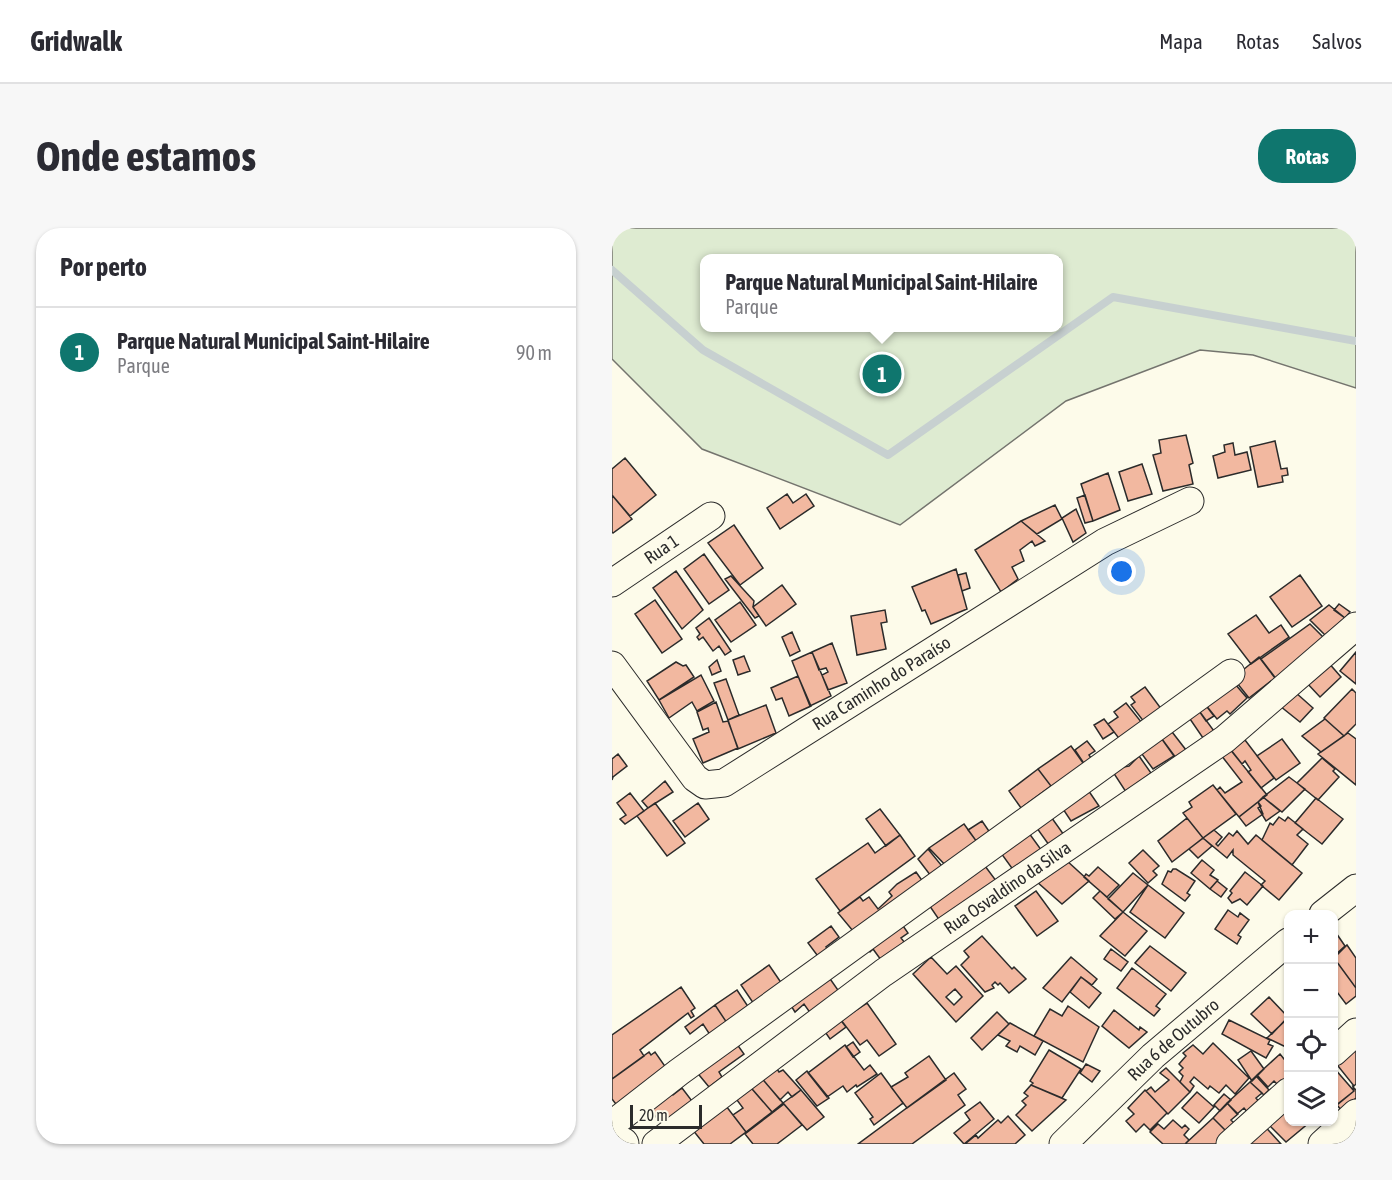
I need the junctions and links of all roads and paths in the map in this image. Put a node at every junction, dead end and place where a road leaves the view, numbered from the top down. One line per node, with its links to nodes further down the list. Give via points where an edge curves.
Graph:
1 (1190, 501): 5 (street, Rua Caminho do Paraíso, via 1105,542 724,783 705,784 694,778)
2 (711, 516): 3 (street, Rua 1)
3 (612, 583)
4 (1356, 626): 17 (street, Rua Osvaldino da Silva, via 1225,739 883,973)
5 (612, 665)
6 (1231, 673): 14 (street, via 678,1072)
7 (1356, 888): 8 (street)
8 (1329, 910)
9 (1284, 945): 18 (street, Rua 6 de Outubro, via 1153,1056)
10 (1356, 1032): 11 (street)
11 (1338, 1048)
12 (1284, 1096): 19 (street)
13 (1356, 1113): 20 (street)
14 (612, 1124)
15 (612, 1140): 16 (main road)
16 (622, 1144)
17 (656, 1144)
18 (1063, 1144)
19 (1230, 1144)
20 (1322, 1144)

